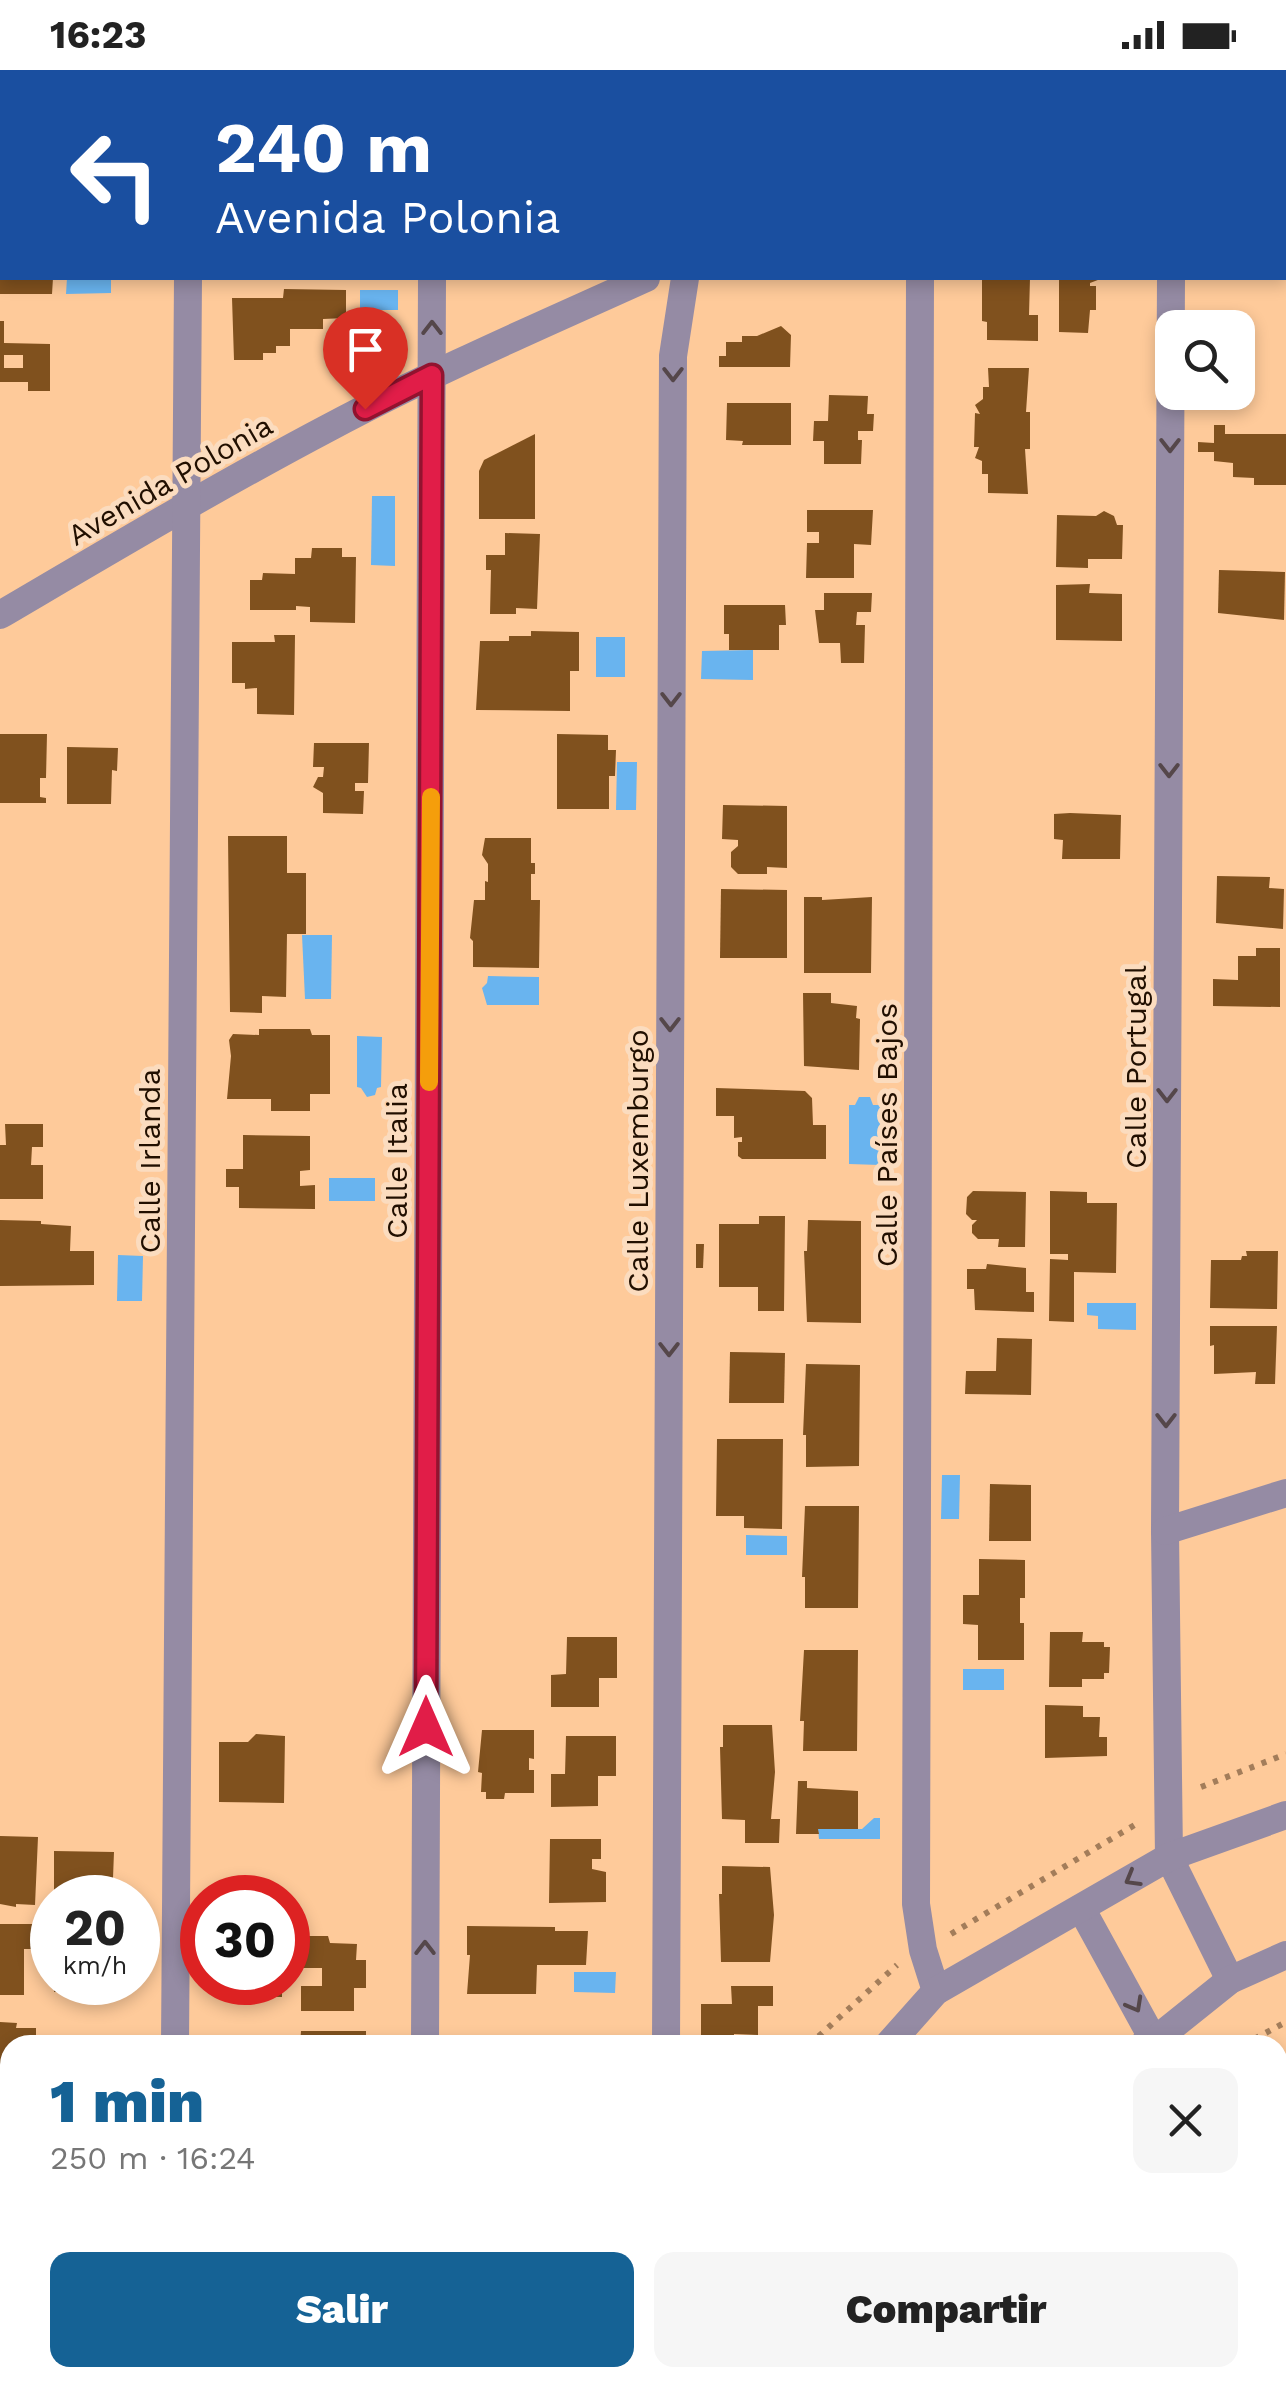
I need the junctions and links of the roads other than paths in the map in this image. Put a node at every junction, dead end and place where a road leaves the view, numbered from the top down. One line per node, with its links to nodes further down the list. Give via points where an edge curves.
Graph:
1 (188, 280): 8 (street, Calle Irlanda)
2 (432, 280): 7 (street, Calle Italia, one-way to 2)
3 (642, 280): 7 (street, Avenida Polonia)
4 (685, 280): 20 (street, Calle Luxemburgo, one-way to 20, via 673,356)
5 (920, 280): 17 (street, Calle Países Bajos, via 916,1904)
6 (1171, 280): 11 (street, Calle Portugal, one-way to 11)
7 (432, 375): 8 (street, Avenida Polonia); 19 (street, Calle Italia, one-way to 7)
8 (186, 505): 9 (street, Avenida Polonia); 18 (street, Calle Irlanda)
9 (0, 616)
10 (1286, 1493): 11 (street)
11 (1166, 1531): 13 (street, Calle Portugal)
12 (1286, 1815): 13 (street)
13 (1169, 1856): 14 (street, one-way to 14); 16 (street)
14 (1081, 1908): 17 (street); 22 (street, one-way to 22)
15 (1286, 1955): 16 (street)
16 (1230, 1980): 23 (street)
17 (936, 1991): 21 (street)
18 (175, 2035)
19 (424, 2035)
20 (666, 2035)
21 (897, 2035)
22 (1145, 2035)
23 (1161, 2035)

